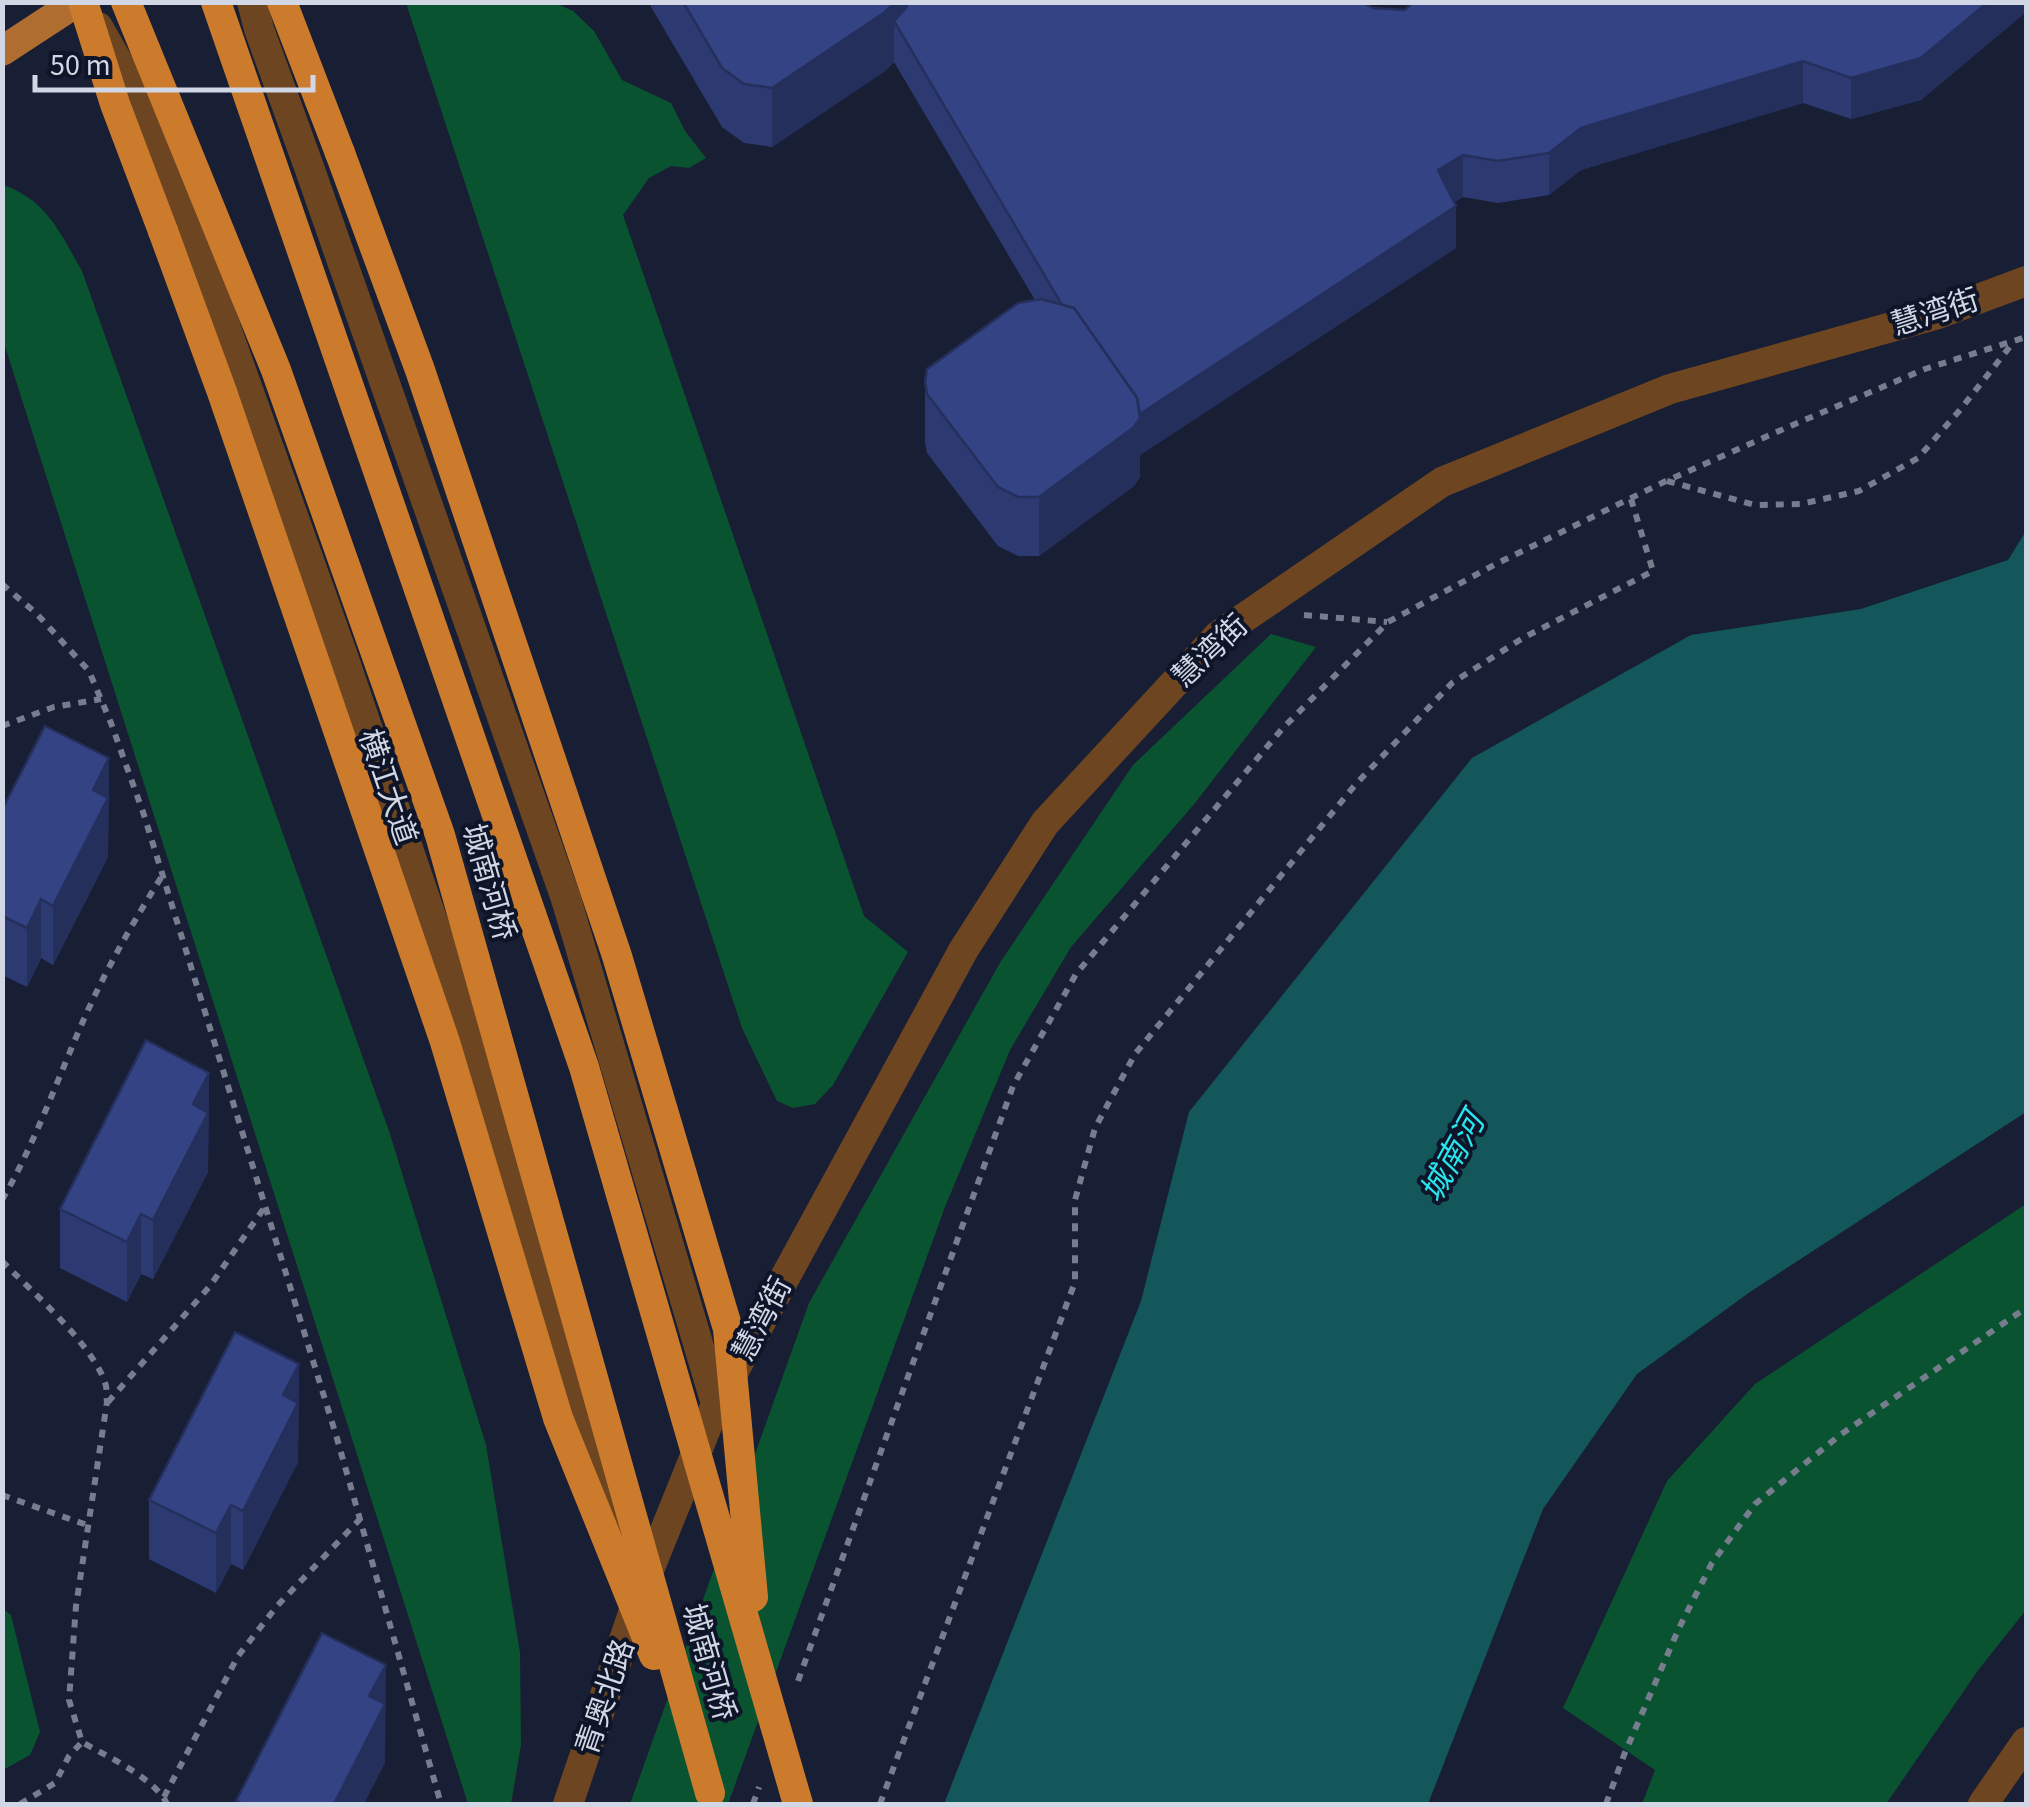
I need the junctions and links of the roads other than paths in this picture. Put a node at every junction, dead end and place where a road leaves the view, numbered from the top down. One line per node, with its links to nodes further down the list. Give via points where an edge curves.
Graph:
1 (81, 2): 6 (main road); 9 (street, 横江大道, via 130,85 186,216 342,653 454,984 526,1236); 12 (highway, bridge, via 445,1042 558,1418)
2 (126, 2): 12 (highway, 城南河桥, bridge, via 276,370 440,835)
3 (216, 2): 10 (highway, 城南河桥, bridge, via 584,1067)
4 (252, 2): 8 (street, via 566,899)
5 (282, 2): 10 (highway, bridge, via 420,370 617,956 728,1330)
6 (2, 51)
7 (2026, 281): 8 (street, 慧湾街, via 1938,314 1670,389 1442,482 1219,635 1045,823 964,949)
8 (716, 1404): 9 (street, 慧湾街)
9 (641, 1590): 13 (street, 青奥北路)
10 (760, 1670): 14 (highway, 城南河桥, bridge)
11 (2026, 1742): 15 (street)
12 (712, 1799)
13 (568, 1804)
14 (798, 1804)
15 (1982, 1804)

